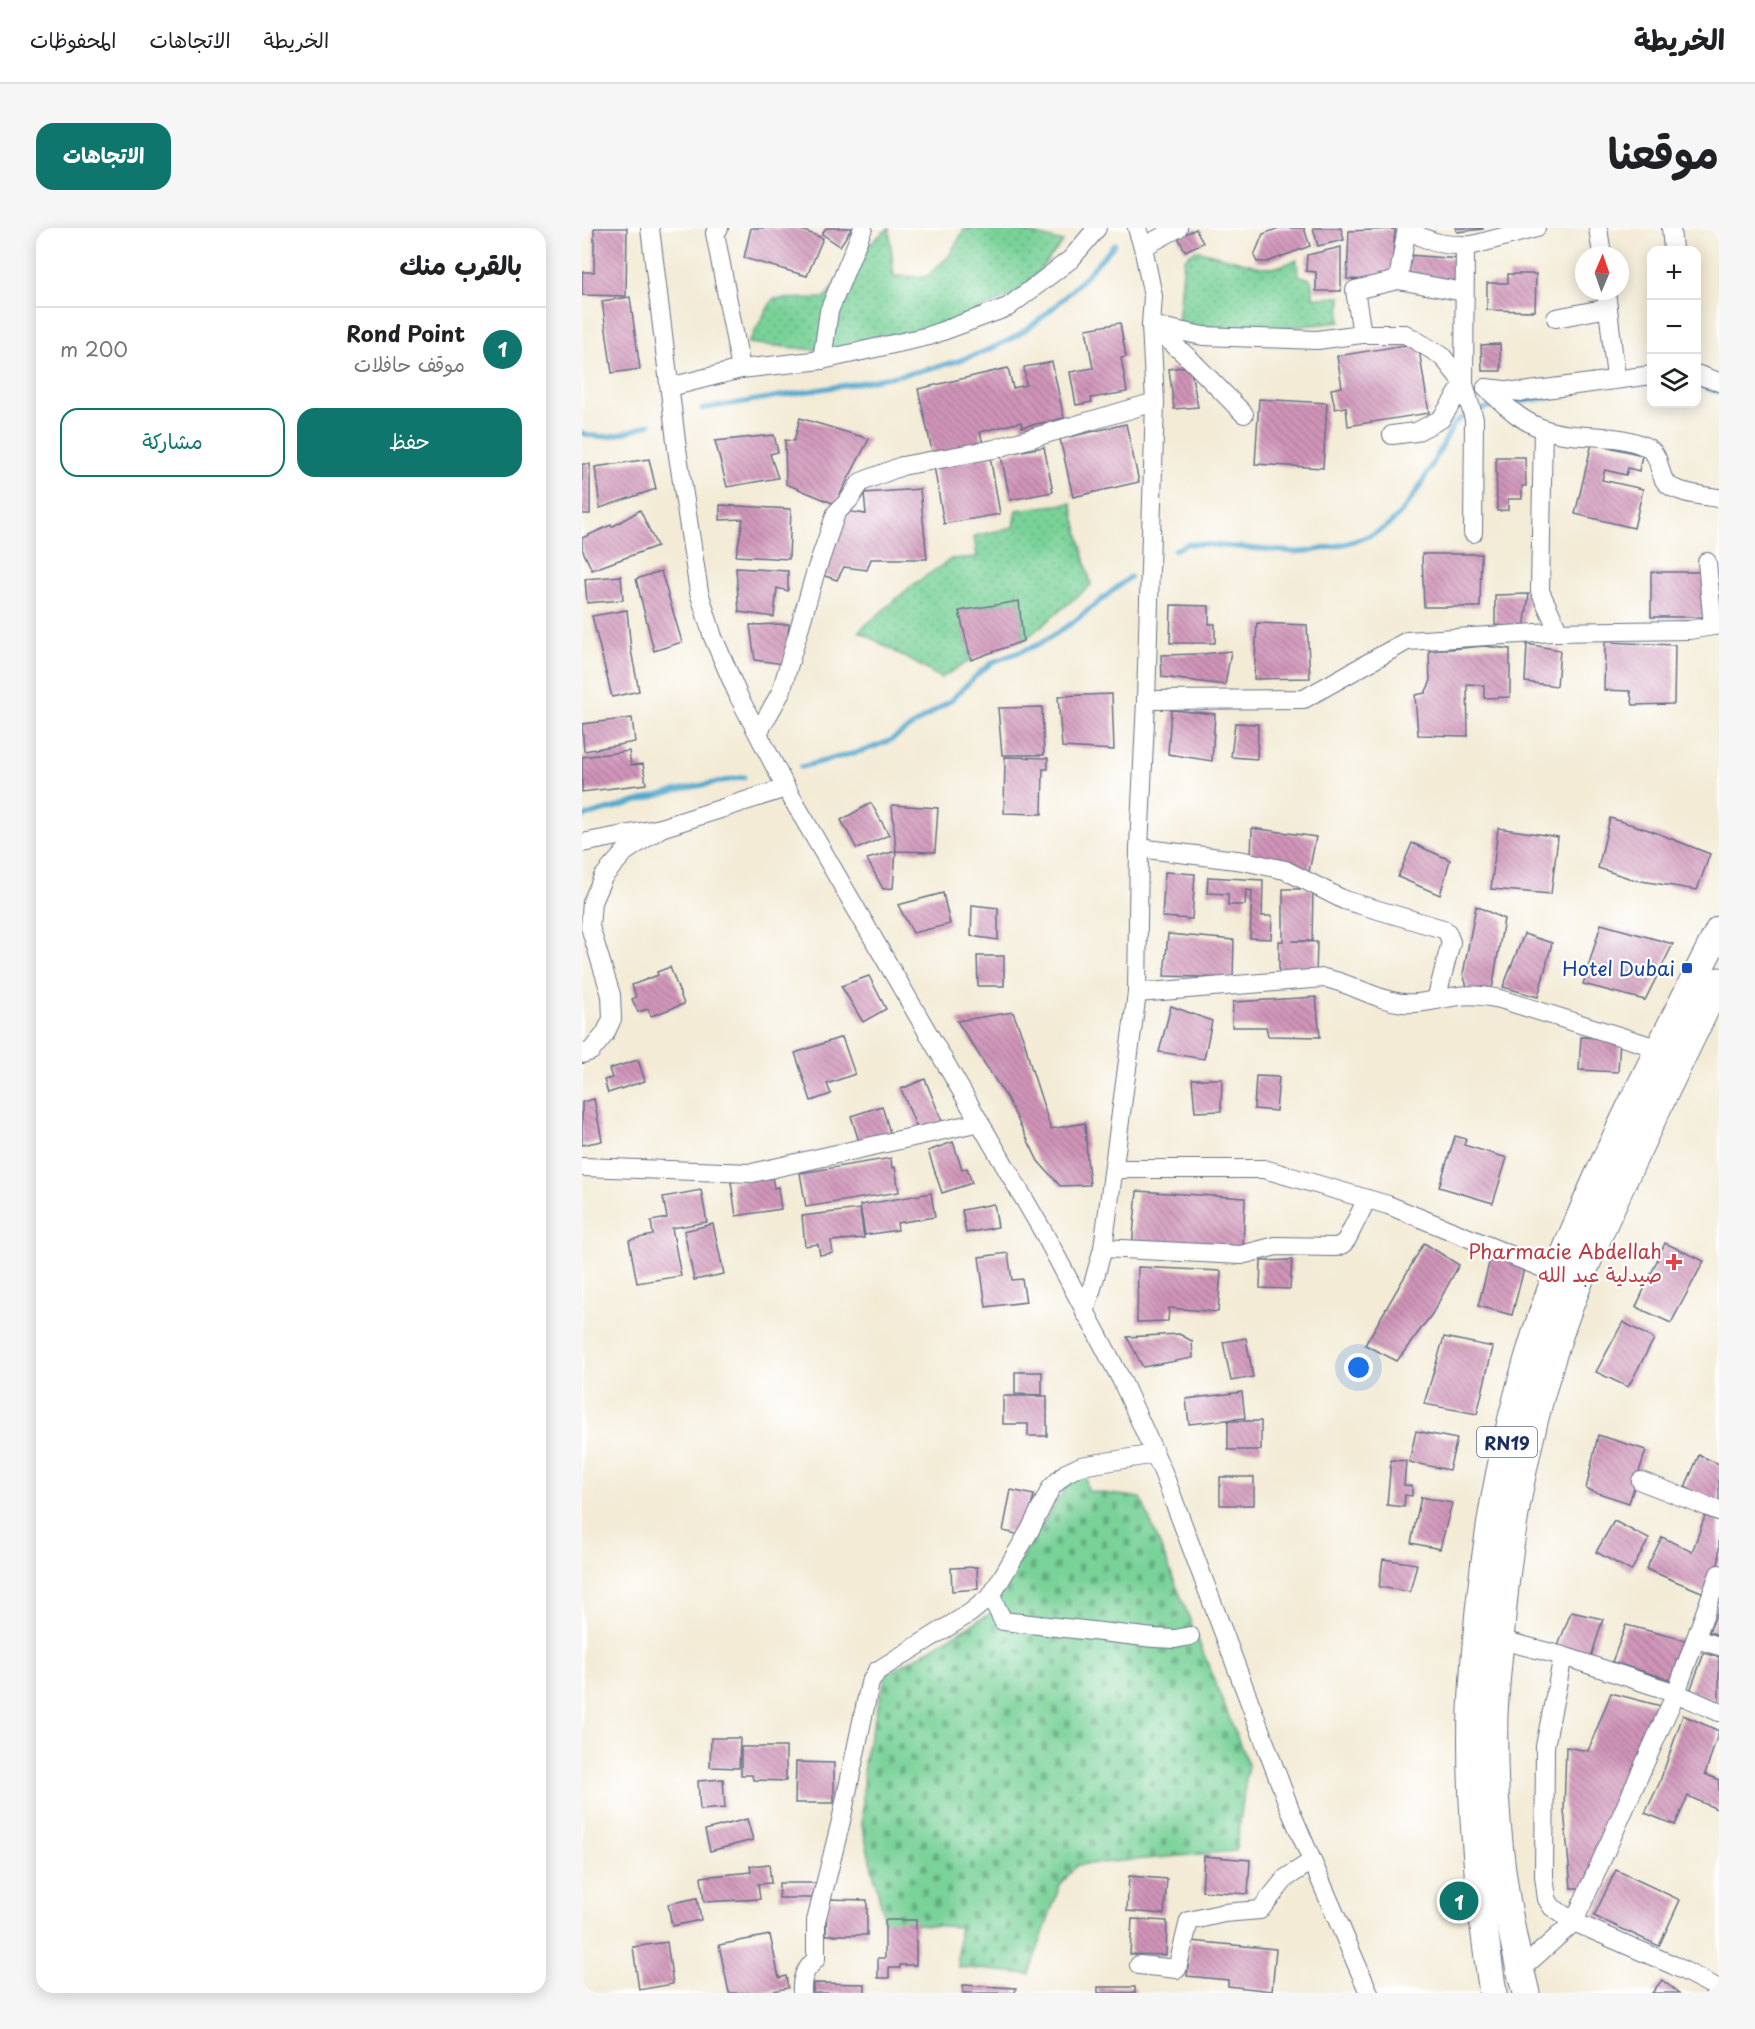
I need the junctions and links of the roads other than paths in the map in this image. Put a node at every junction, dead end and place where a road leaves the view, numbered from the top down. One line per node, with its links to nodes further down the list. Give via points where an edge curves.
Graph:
1 (650, 228): 29 (street)
2 (719, 228): 23 (street, via 715,233)
3 (863, 228): 22 (street, via 829,311)
4 (1097, 228): 22 (street, via 1071,259 1008,307 929,336)
5 (1137, 228): 14 (street)
6 (1178, 228): 14 (street)
7 (1407, 228): 11 (street, via 1437,243); 15 (street)
8 (1536, 228): 11 (street)
9 (1598, 228): 12 (street)
10 (1671, 228): 13 (street)
11 (1464, 246): 16 (street)
12 (1601, 246)
13 (1673, 246)
14 (1143, 247): 20 (street, via 1153,296)
15 (1398, 280): 16 (street); 21 (street, via 1355,290)
16 (1464, 292): 28 (street)
17 (1604, 300): 19 (street)
18 (1607, 300): 26 (street)
19 (1556, 318)
20 (1151, 325): 21 (street, via 1203,336 1317,340); 31 (street); 32 (street)
21 (1362, 334): 28 (street, via 1405,334 1442,356)
22 (822, 360): 23 (street)
23 (741, 369): 29 (street)
24 (1647, 375): 26 (street)
25 (1701, 376): 27 (street)
26 (1616, 378): 30 (street, via 1522,392)
27 (1719, 382)
28 (1464, 384): 30 (street); 34 (street, via 1441,419 1416,432); 36 (street, via 1472,412)
29 (670, 387): 41 (street, via 699,592 713,637)
30 (1486, 388): 33 (street, via 1516,414)
31 (1155, 402): 40 (street); 41 (street, via 994,449 902,466 861,482 836,513 781,692)
32 (1244, 414)
33 (1543, 429): 35 (street, via 1627,439 1656,455 1664,481 1670,486); 39 (street, via 1540,591)
34 (1392, 435)
35 (1719, 498)
36 (1473, 533)
37 (1707, 562): 38 (street)
38 (1716, 625): 39 (street, via 1689,630)
39 (1559, 632): 40 (street, via 1407,641 1304,699)
40 (1146, 700): 45 (street)
41 (758, 733): 42 (street)
42 (786, 788): 43 (street); 52 (street)
43 (661, 828): 44 (street); 51 (street, via 625,852 603,877 592,902 590,927 611,995 612,1019 591,1051)
44 (582, 843)
45 (1139, 848): 48 (street); 49 (street, via 1285,870 1344,900 1443,929 1451,942)
46 (1719, 930): 50 (highway, RN19)
47 (1719, 981): 50 (highway, RN19)
48 (1137, 993): 49 (street, via 1324,978 1392,1002); 54 (street)
49 (1436, 1000): 50 (street, via 1472,995 1500,999)
50 (1671, 1053): 57 (highway, RN19, via 1615,1139)
51 (582, 1054)
52 (980, 1122): 53 (street, via 752,1173); 58 (street)
53 (582, 1167)
54 (1114, 1169): 55 (street, via 1264,1169); 56 (street)
55 (1367, 1199): 56 (street, via 1344,1244 1336,1247 1276,1246 1241,1255); 57 (street)
56 (1103, 1248): 58 (street)
57 (1568, 1278): 65 (highway, RN19, via 1528,1361 1504,1451 1488,1542)
58 (1085, 1313): 59 (street)
59 (1155, 1454): 63 (street, via 1081,1466 1066,1473 1051,1488); 71 (street)
60 (1641, 1481): 61 (street)
61 (1719, 1512)
62 (1719, 1574): 66 (street)
63 (991, 1596): 64 (street, via 1003,1622 1154,1638); 76 (street, via 877,1671 870,1683 816,1921 816,1959 805,1970)
64 (1190, 1636)
65 (1489, 1636): 68 (street); 74 (highway, RN19, via 1501,1866); 78 (highway, RN19, via 1472,1711 1478,1864)
66 (1696, 1639): 67 (street); 69 (street)
67 (1719, 1646)
68 (1563, 1656): 69 (street); 72 (street, via 1545,1746 1544,1876 1552,1907)
69 (1676, 1693): 70 (street); 72 (street)
70 (1719, 1712)
71 (1312, 1861): 73 (street, via 1287,1878 1260,1910 1189,1921 1177,1969); 77 (street)
72 (1574, 1922): 74 (street); 75 (street)
73 (1139, 1965)
74 (1523, 1982)
75 (1719, 1989)
76 (802, 1993)
77 (1369, 1993)
78 (1493, 1993)

